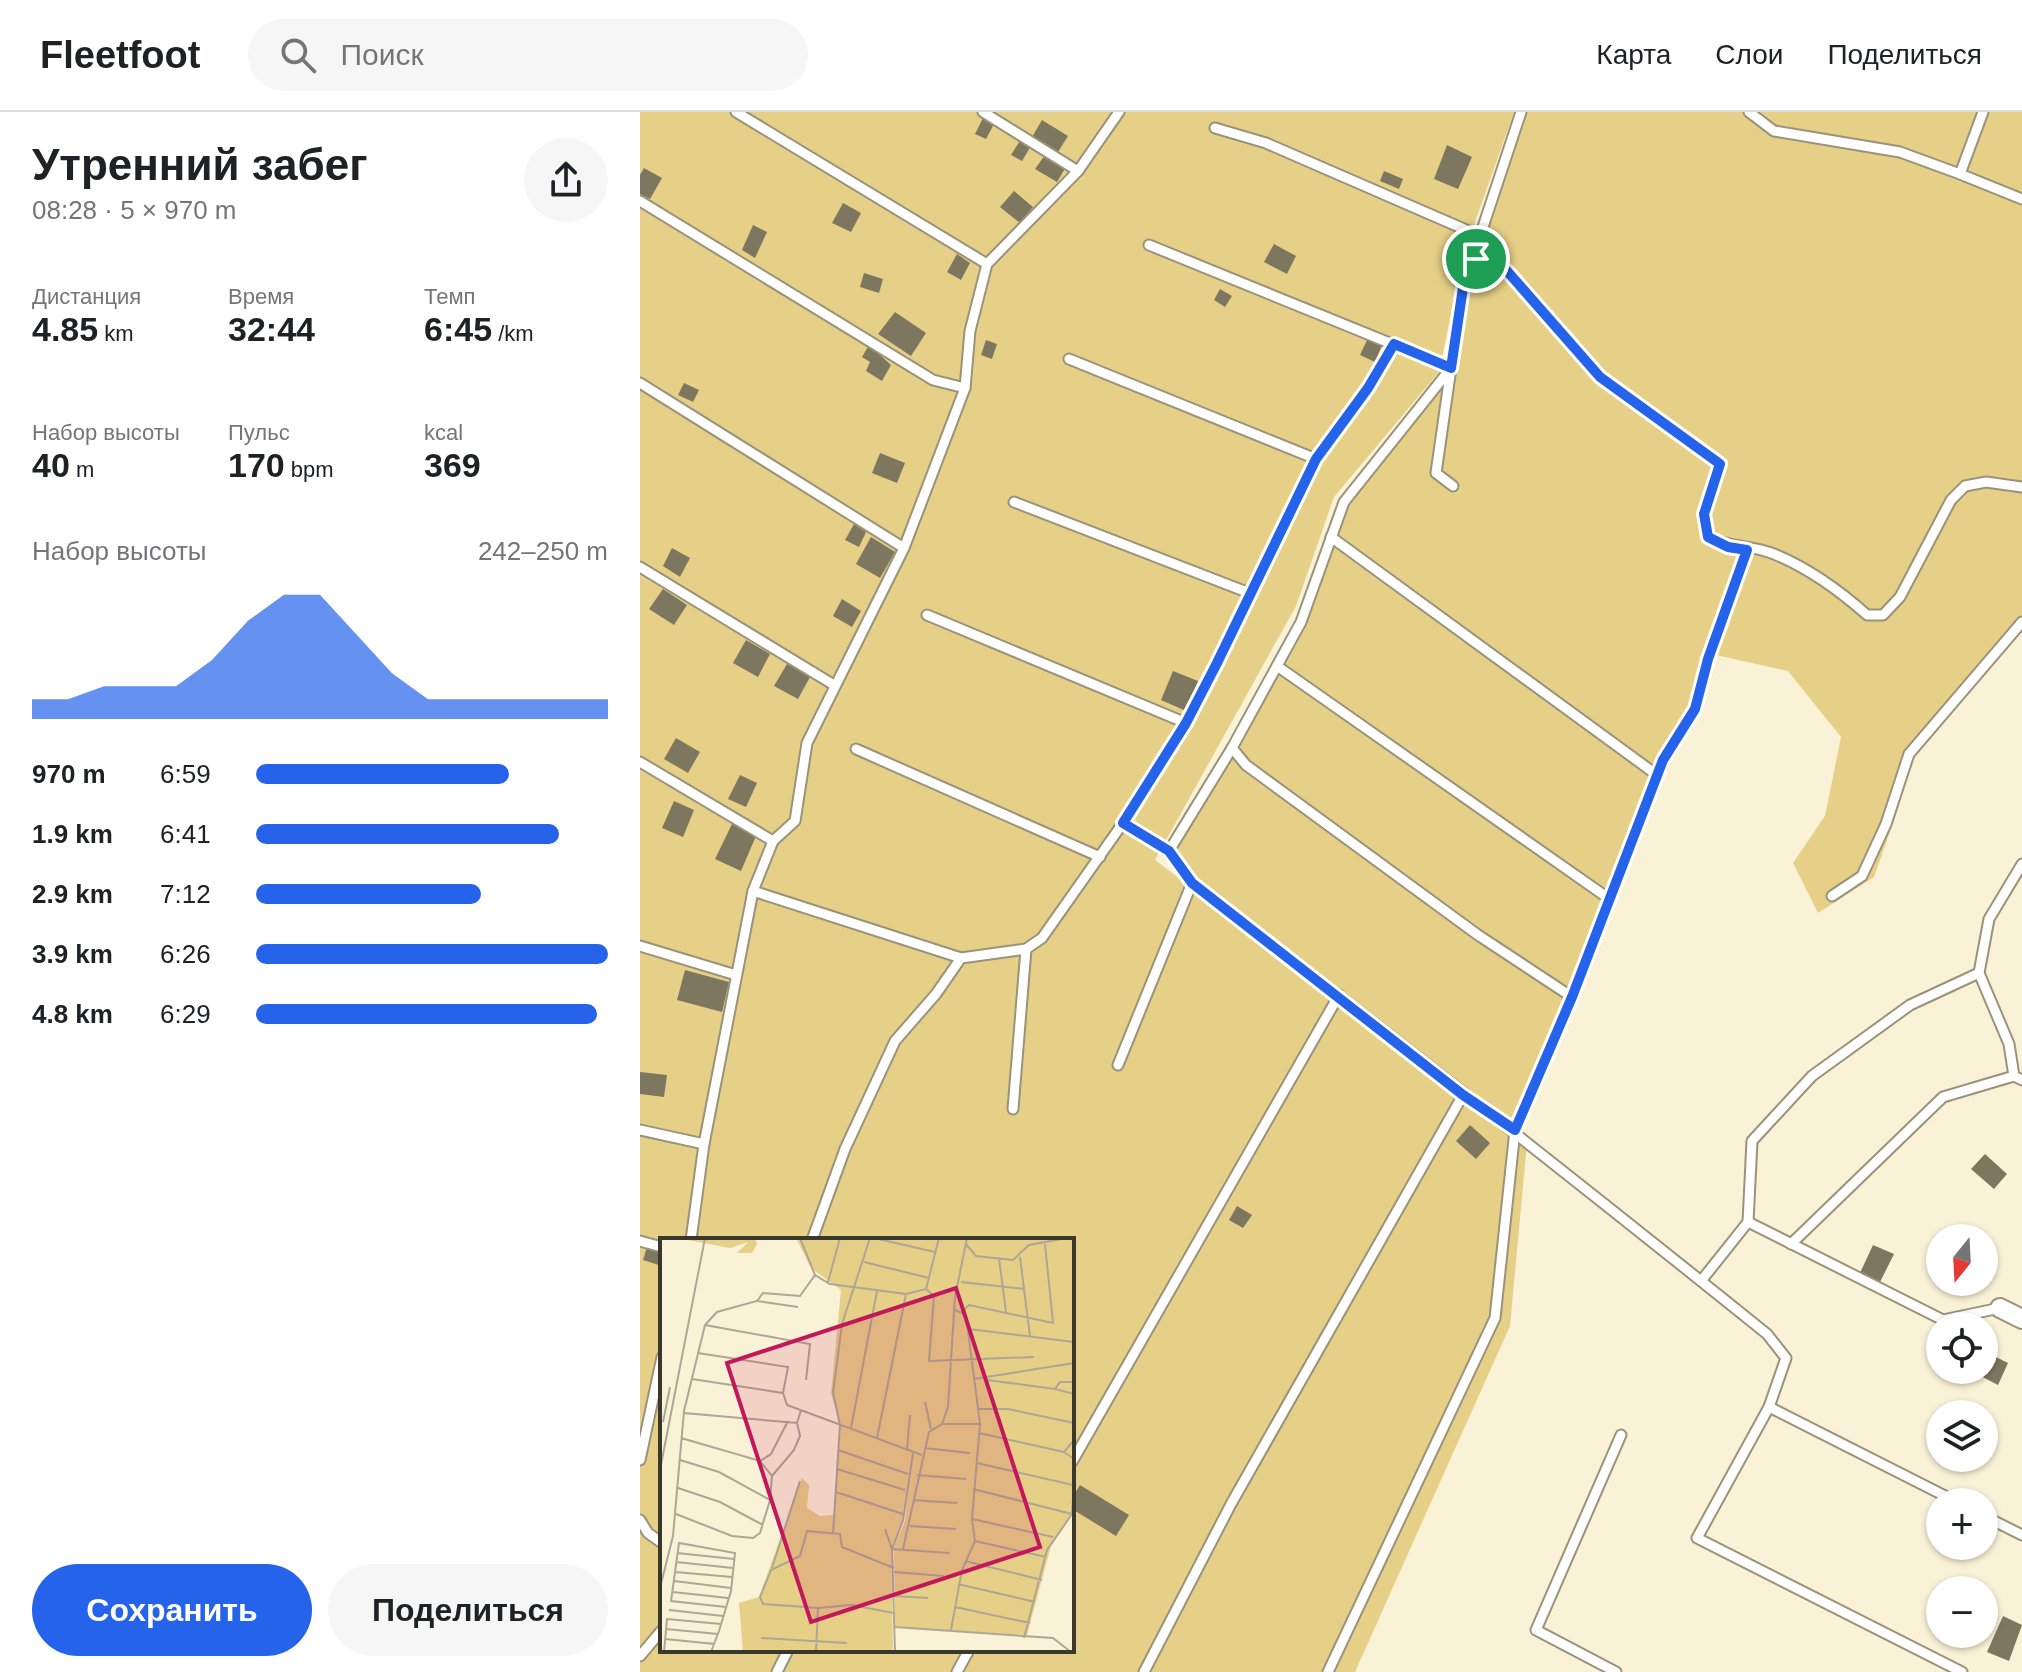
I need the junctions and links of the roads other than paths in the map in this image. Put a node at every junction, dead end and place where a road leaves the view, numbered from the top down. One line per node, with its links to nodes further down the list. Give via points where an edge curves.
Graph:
1 (736, 112): 15 (lane)
2 (983, 112): 8 (lane)
3 (1119, 112): 8 (lane)
4 (1521, 112): 12 (lane)
5 (1749, 112): 9 (lane, via 1774,131 1900,152)
6 (1983, 112): 9 (lane)
7 (1215, 128): 12 (lane, via 1266,143)
8 (1078, 171): 15 (lane)
9 (1960, 174): 10 (lane)
10 (2022, 199)
11 (640, 201): 20 (lane, via 933,380)
12 (1480, 236): 14 (lane)
13 (1149, 245): 16 (lane)
14 (1476, 259): 18 (lane, via 1464,281); 27 (lane, via 1507,271 1600,377 1720,464 1704,514 1708,537)
15 (987, 264): 20 (lane, via 970,331)
16 (1394, 344): 18 (lane); 21 (lane)
17 (1069, 359): 21 (lane)
18 (1451, 368): 22 (lane, via 1436,473); 25 (lane, via 1344,502)
19 (640, 383): 26 (lane)
20 (965, 388): 26 (lane)
21 (1316, 459): 29 (lane)
22 (1453, 486)
23 (2022, 487): 27 (lane, via 1986,482 1965,486 1951,500 1900,597 1883,615 1867,615 1837,588 1772,553)
24 (1014, 502): 29 (lane)
25 (1331, 537): 32 (lane, via 1301,622); 38 (lane)
26 (904, 548): 33 (lane)
27 (1747, 550): 38 (lane, via 1695,709)
28 (640, 567): 33 (lane)
29 (1252, 594): 34 (lane)
30 (927, 615): 34 (lane)
31 (2022, 622): 46 (lane, via 1909,754 1862,876)
32 (1277, 666): 35 (lane); 47 (lane)
33 (834, 685): 40 (lane, via 807,743 795,821)
34 (1186, 723): 39 (lane)
35 (1232, 748): 41 (lane); 54 (lane, via 1246,765 1478,935)
36 (856, 749): 42 (lane)
37 (640, 762): 40 (lane)
38 (1657, 775): 47 (lane)
39 (1123, 823): 41 (lane); 42 (lane)
40 (773, 841): 45 (lane)
41 (1169, 851): 44 (lane)
42 (1100, 857): 49 (lane, via 1042,938)
43 (2022, 864): 51 (lane, via 1989,919)
44 (1192, 883): 53 (lane); 55 (lane)
45 (753, 891): 50 (lane); 52 (lane)
46 (1832, 896)
47 (1608, 898): 54 (lane)
48 (640, 946): 52 (lane)
49 (1026, 949): 50 (lane); 58 (lane)
50 (961, 958): 64 (lane, via 895,1041 845,1149)
51 (1979, 973): 56 (lane); 62 (lane, via 1910,1005 1812,1076 1752,1141)
52 (736, 975): 61 (lane)
53 (1339, 995): 57 (lane); 75 (lane)
54 (1572, 997): 60 (lane)
55 (1118, 1065)
56 (2018, 1078): 66 (lane, via 1943,1097)
57 (1463, 1095): 60 (lane); 88 (lane, via 1239,1490)
58 (1013, 1109)
59 (640, 1130): 61 (lane)
60 (1515, 1130): 68 (lane); 89 (lane, via 1495,1318)
61 (704, 1144): 63 (lane)
62 (1748, 1222): 66 (lane); 68 (lane)
63 (691, 1238)
64 (813, 1238)
65 (640, 1241): 67 (lane)
66 (1791, 1244): 69 (lane, via 1943,1320)
67 (660, 1246)
68 (1701, 1281): 72 (lane, via 1767,1334 1786,1358)
69 (2000, 1308): 70 (street)
70 (2022, 1319)
71 (660, 1364): 73 (lane)
72 (1769, 1407): 77 (lane); 91 (lane, via 1697,1538)
73 (642, 1424): 76 (lane)
74 (1621, 1435): 90 (lane, via 1536,1630)
75 (1074, 1459)
76 (640, 1460)
77 (1929, 1488)
78 (640, 1520): 81 (lane)
79 (1998, 1523): 80 (lane)
80 (2022, 1535)
81 (644, 1537)
82 (660, 1632): 85 (lane)
83 (787, 1652): 86 (lane)
84 (968, 1652): 87 (lane)
85 (640, 1656)
86 (777, 1672)
87 (957, 1672)
88 (1144, 1672)
89 (1328, 1672)
90 (1616, 1672)
91 (1962, 1672)

